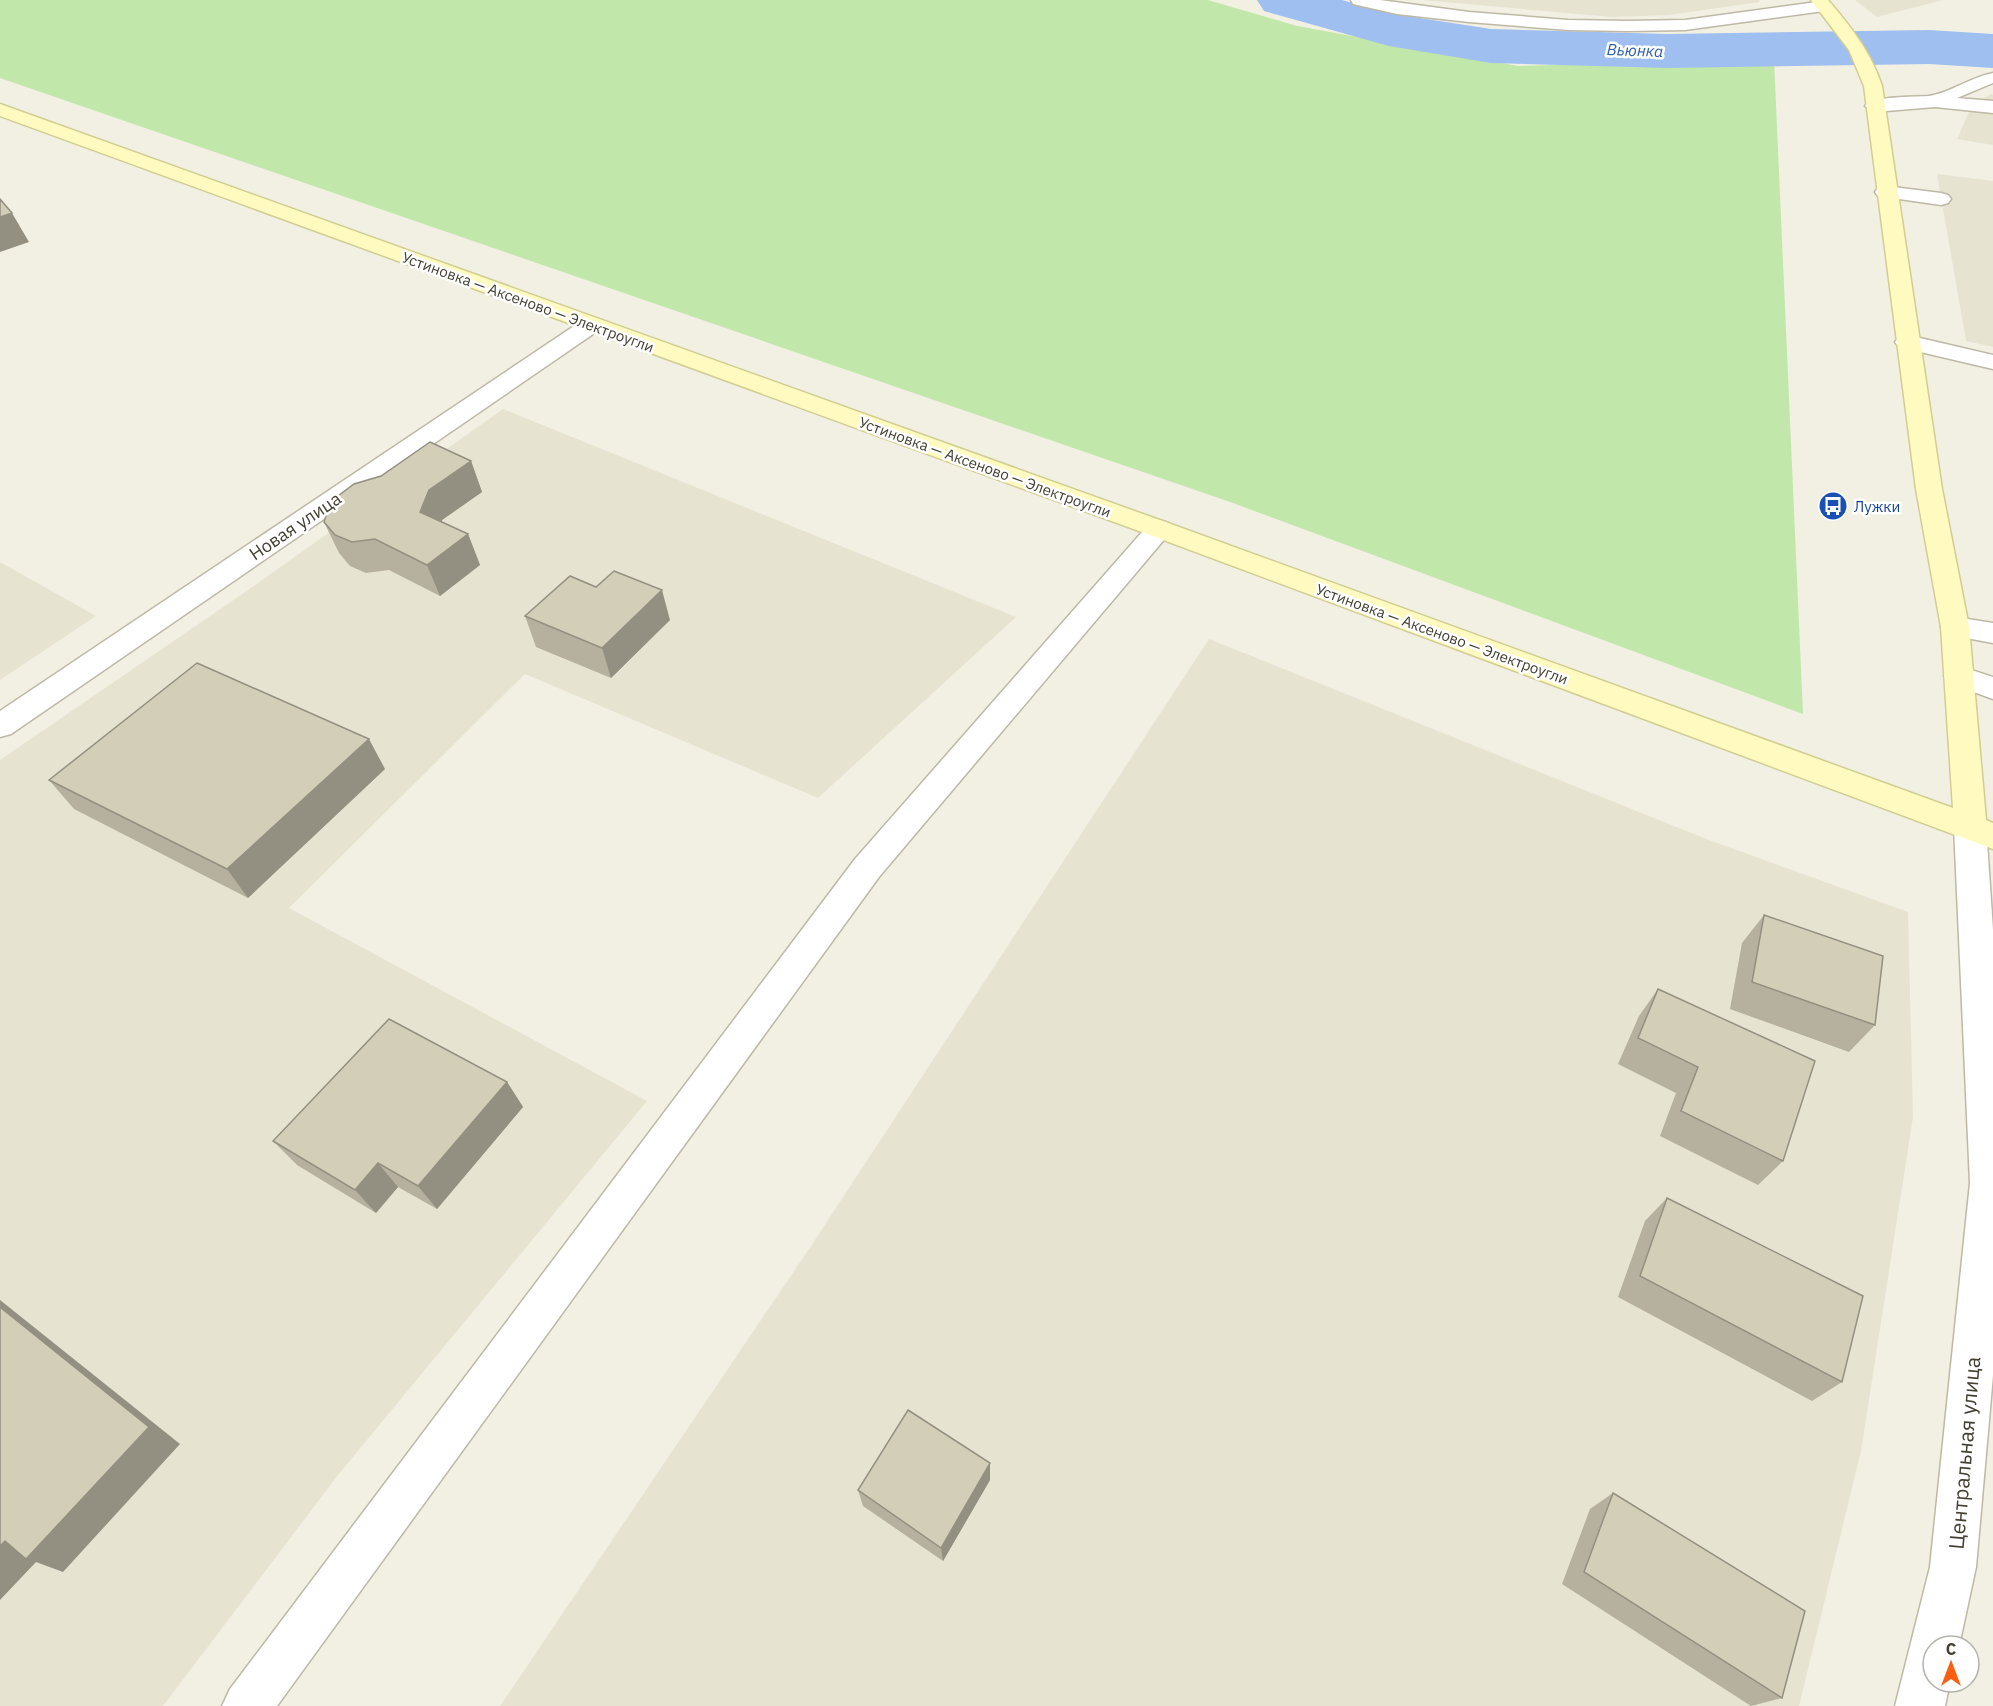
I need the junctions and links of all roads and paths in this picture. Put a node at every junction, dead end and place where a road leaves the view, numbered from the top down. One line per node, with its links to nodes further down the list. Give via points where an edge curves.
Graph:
1 (1359, 0): 2 (street, via 1397,9 1469,16 1628,26 1685,25)
2 (1821, 3): 5 (main road, via 1851,35 1866,60)
3 (1993, 78): 4 (street)
4 (1935, 101): 5 (street); 6 (street)
5 (1874, 106): 8 (main road)
6 (1993, 107)
7 (0, 110): 10 (main road, Устиновка — Аксеново — Электроугли)
8 (1886, 192): 9 (street); 11 (main road)
9 (1941, 199)
10 (591, 325): 13 (main road, Устиновка — Аксеново — Электроугли); 18 (street, Новая улица)
11 (1907, 342): 12 (street); 14 (main road)
12 (1993, 362)
13 (1159, 529): 19 (main road, Устиновка — Аксеново — Электроугли); 21 (street, via 867,868)
14 (1955, 627): 15 (street); 16 (main road)
15 (1993, 633)
16 (1959, 676): 17 (street); 19 (main road)
17 (1993, 688)
18 (0, 726)
19 (1981, 831): 20 (street, Центральная улица, via 1990,1183 1953,1567)
20 (1938, 1634)
21 (247, 1706)

